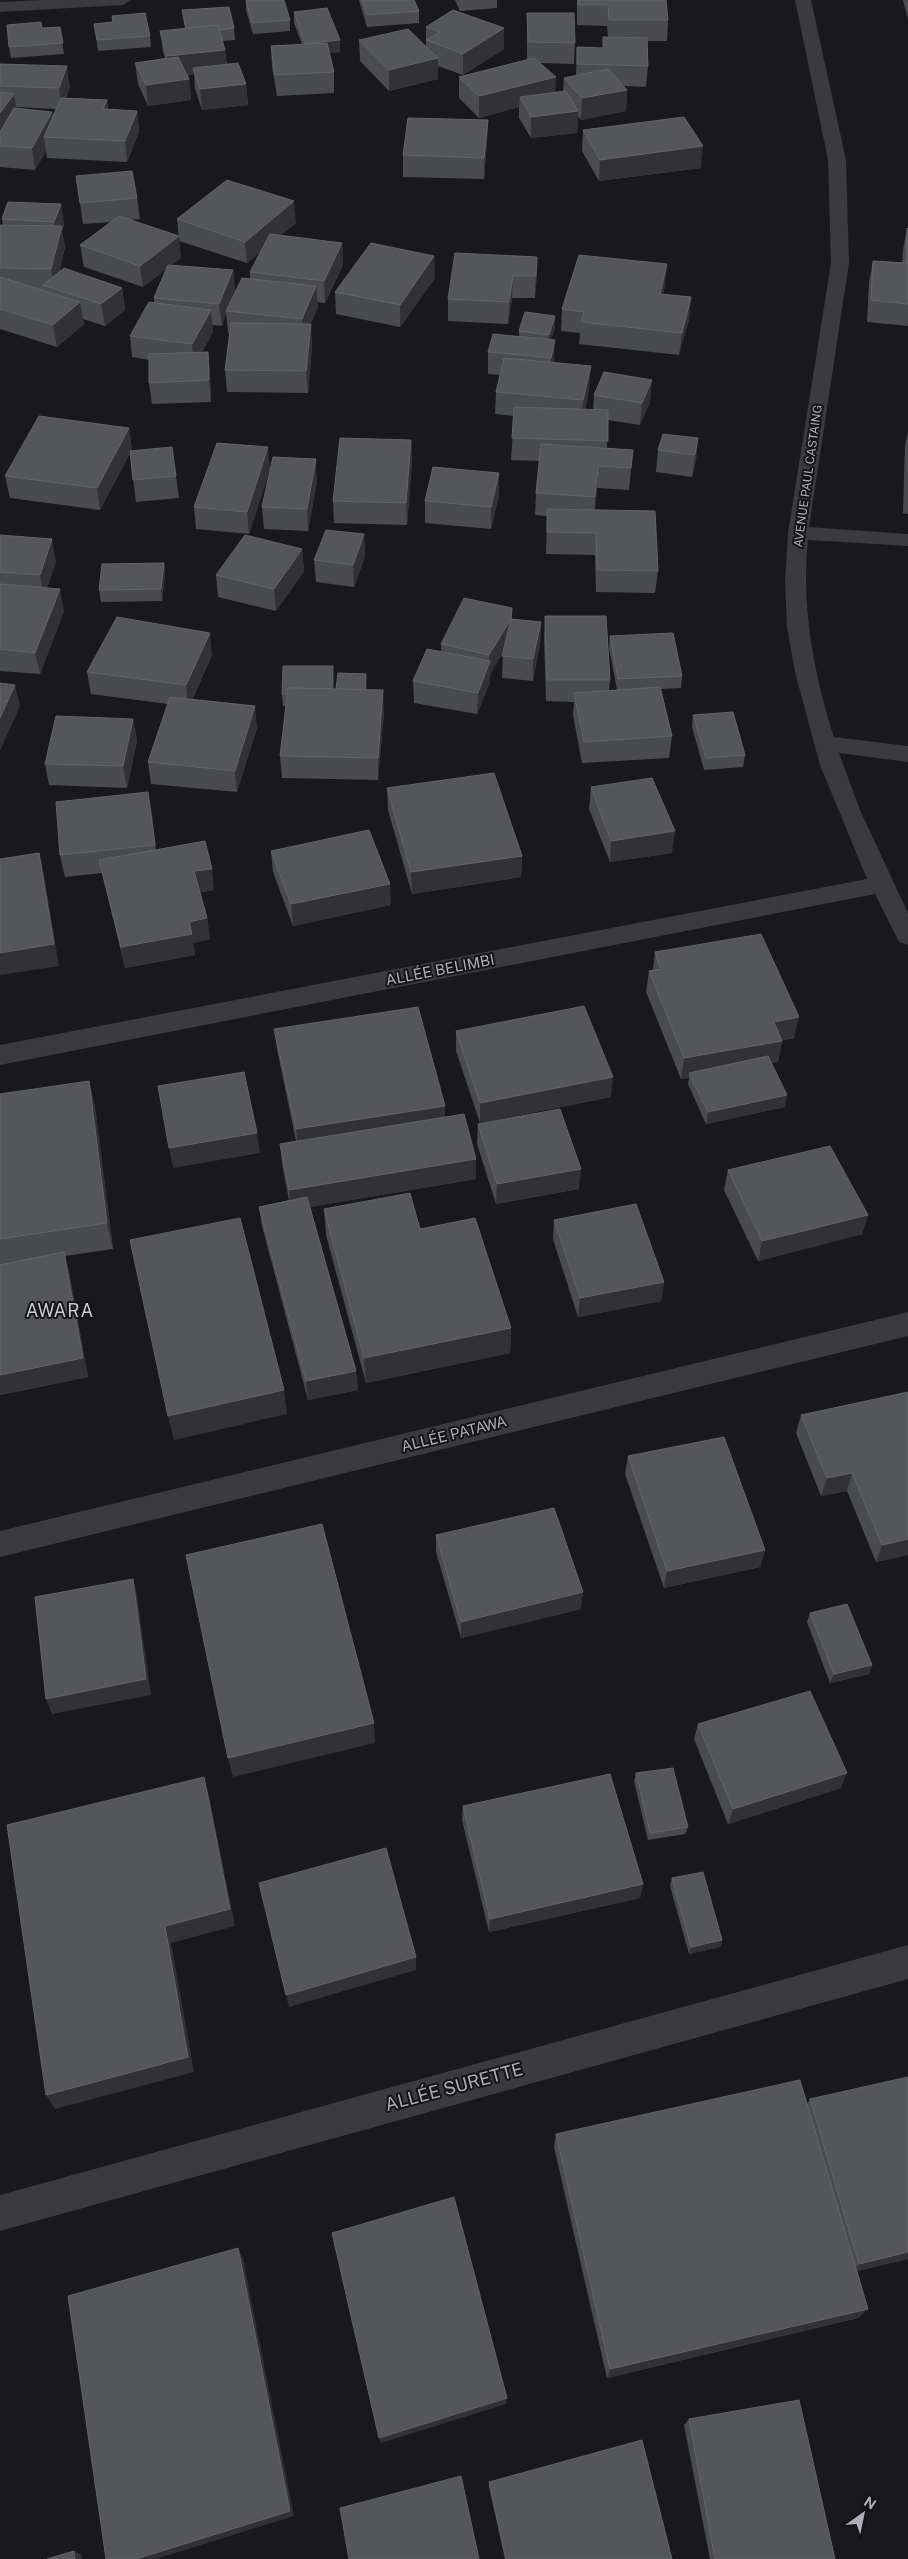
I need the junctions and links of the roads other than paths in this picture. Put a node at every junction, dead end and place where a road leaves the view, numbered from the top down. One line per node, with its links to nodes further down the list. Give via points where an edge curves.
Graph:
1 (123, 0): 3 (street)
2 (803, 0): 4 (street, AVENUE PAUL CASTAING, via 837,160 841,221 840,263)
3 (0, 7)
4 (798, 533): 5 (street); 6 (street, AVENUE PAUL CASTAING, via 795,580 801,652)
5 (908, 540)
6 (826, 744): 7 (street); 8 (street, AVENUE PAUL CASTAING)
7 (908, 754)
8 (880, 884): 9 (street, AVENUE PAUL CASTAING); 10 (street, ALLÉE BELIMBI)
9 (908, 936)
10 (0, 1055)
11 (908, 1324): 12 (street, ALLÉE PATAWA)
12 (0, 1544)
13 (908, 1962): 14 (street, ALLÉE SURETTE)
14 (0, 2213)

